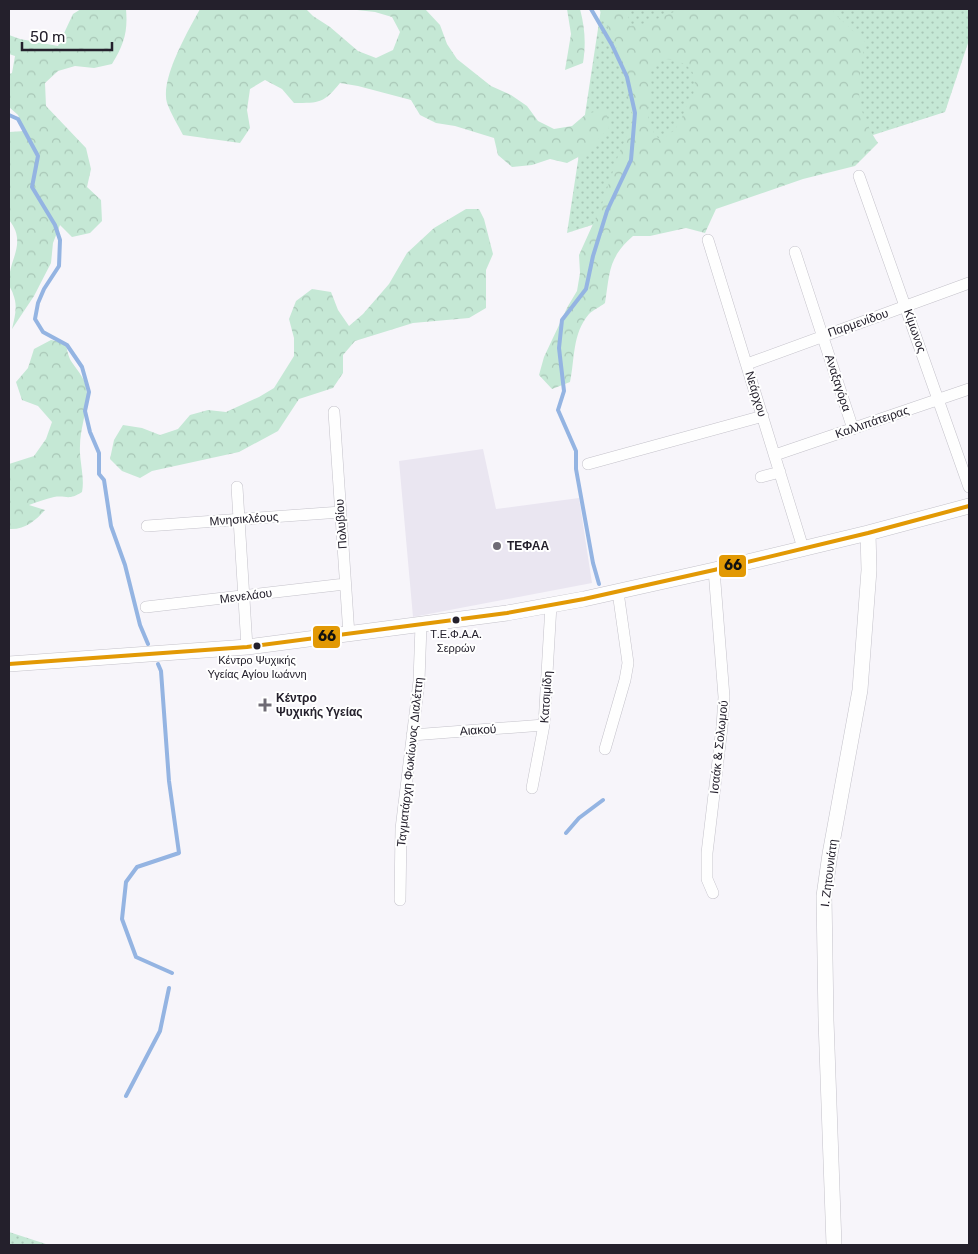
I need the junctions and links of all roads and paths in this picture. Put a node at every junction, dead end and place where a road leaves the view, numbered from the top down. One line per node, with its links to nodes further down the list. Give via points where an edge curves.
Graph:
1 (859, 176): 5 (street, Κίμωνος)
2 (708, 240): 7 (street, Νεάρχου)
3 (795, 252): 6 (street, Αναξαγόρα)
4 (969, 283): 5 (street, Παρμενίδου)
5 (906, 307): 6 (street, Παρμενίδου); 9 (street, Κίμωνος)
6 (822, 336): 7 (street, Παρμενίδου); 12 (street, Αναξαγόρα)
7 (746, 364): 11 (street, Νεάρχου)
8 (969, 389): 9 (street, Καλλιπάτειρας)
9 (938, 399): 12 (street, Καλλιπάτειρας); 18 (street, Κίμωνος)
10 (334, 412): 20 (street, Πολυβίου)
11 (762, 416): 13 (street, Νεάρχου); 14 (street)
12 (853, 429): 13 (street, Καλλιπάτειρας)
13 (775, 455): 15 (street, Νεάρχου)
14 (588, 464)
15 (780, 472): 16 (street); 24 (street, Νεάρχου)
16 (761, 477)
17 (237, 487): 21 (street)
18 (969, 487)
19 (969, 506): 23 (street)
20 (341, 512): 21 (street, Μνησικλέους); 26 (street, Πολυβίου)
21 (239, 520): 22 (street, Μνησικλέους); 28 (street)
22 (147, 526)
23 (868, 533): 24 (street); 41 (street, Ι. Ζητουνιάτη, via 869,578 860,690 824,896)
24 (803, 548): 25 (street)
25 (714, 570): 27 (street); 39 (street, Ισαάκ & Σολωμού, via 724,697 707,853 707,879)
26 (346, 584): 28 (street, Μενελάου); 32 (street, Πολυβίου)
27 (618, 592): 29 (street); 37 (street, via 628,664)
28 (244, 596): 30 (street, Μενελάου); 33 (street)
29 (551, 605): 31 (street); 35 (street, Κατσιμίδη)
30 (146, 607)
31 (421, 625): 32 (street); 36 (street, Ταγματάρχη Φωκίωνος Διαλέττη)
32 (349, 635): 33 (street)
33 (247, 647): 34 (street)
34 (9, 664)
35 (544, 725): 36 (street, Αιακού); 38 (street, Κατσιμίδη)
36 (412, 735): 40 (street, Ταγματάρχη Φωκίωνος Διαλέττη, via 402,829)
37 (605, 749)
38 (532, 788)
39 (712, 893)
40 (400, 900)
41 (834, 1245)

